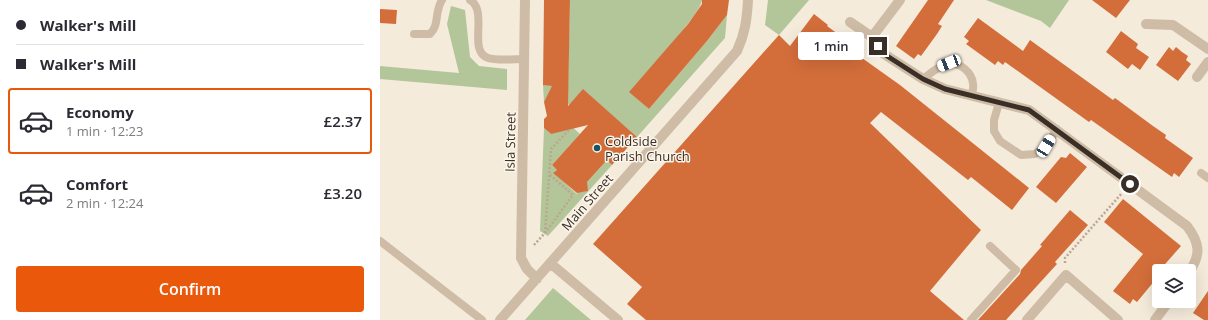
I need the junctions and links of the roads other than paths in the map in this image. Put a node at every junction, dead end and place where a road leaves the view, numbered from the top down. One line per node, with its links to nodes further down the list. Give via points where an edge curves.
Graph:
1 (442, 0): 8 (lane, via 437,8 435,28 430,34)
2 (470, 0): 11 (lane, via 478,10 478,48 482,55 488,58)
3 (525, 0): 11 (street, Isla Street)
4 (748, 0): 20 (street, Main Street, via 746,22 738,51)
5 (900, 0): 9 (street)
6 (850, 22): 9 (street)
7 (1146, 24): 10 (street, via 1172,25)
8 (414, 34)
9 (872, 38): 14 (street, via 884,54)
10 (1208, 50)
11 (525, 59): 22 (street, Isla Street, via 521,258 526,269)
12 (1208, 62): 13 (street)
13 (1197, 77)
14 (923, 79): 15 (street, via 945,89); 15 (lane, via 936,68 949,63 960,65 968,72 973,83)
15 (972, 96): 16 (street)
16 (999, 103): 17 (street, via 1029,110); 17 (lane, via 994,131 1000,141 1021,155 1035,154 1046,146)
17 (1057, 129): 21 (street, via 1187,226 1195,237 1198,250)
18 (380, 241): 24 (lane)
19 (990, 246): 27 (lane, via 1016,270)
20 (550, 263): 22 (street, Main Street); 26 (street)
21 (1194, 264)
22 (537, 279): 25 (street, Main Street)
23 (1164, 308): 30 (street)
24 (482, 320)
25 (500, 320)
26 (618, 320)
27 (971, 320)
28 (1027, 320): 29 (street, via 1066,276)
29 (1118, 320)
30 (1155, 320)

